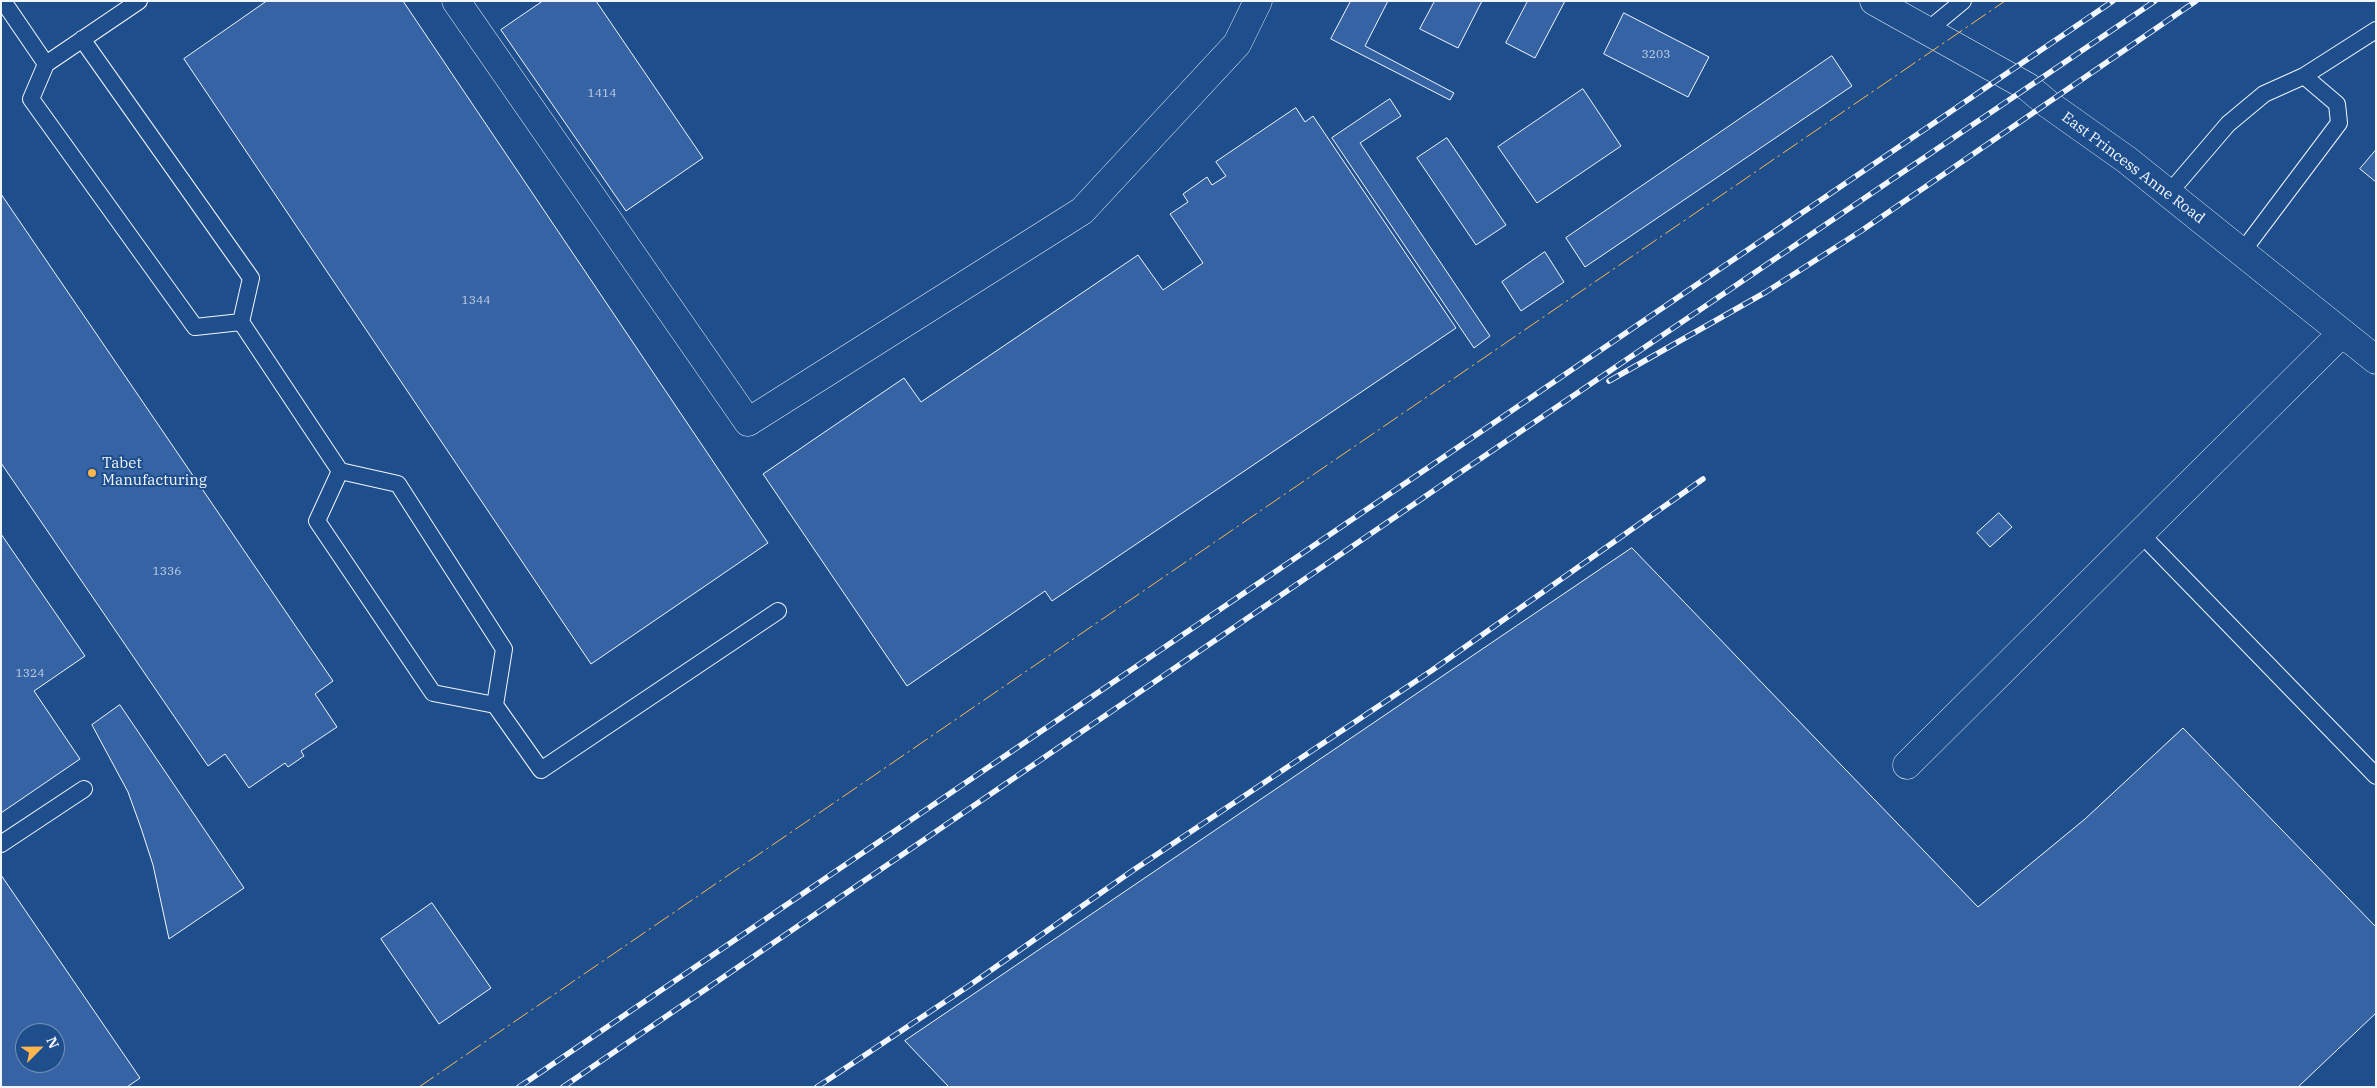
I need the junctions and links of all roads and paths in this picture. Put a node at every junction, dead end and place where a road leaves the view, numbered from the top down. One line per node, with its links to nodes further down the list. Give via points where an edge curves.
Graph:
1 (3, 1): 10 (lane)
2 (139, 1): 9 (lane)
3 (456, 1): 4 (street, via 748,422 1082,211 1237,44)
4 (1258, 1)
5 (1874, 1): 7 (street, East Princess Anne Road)
6 (1963, 1): 7 (lane)
7 (1928, 30): 12 (street, East Princess Anne Road, via 2028,87)
8 (2376, 30): 11 (lane)
9 (82, 39): 10 (lane); 14 (lane, via 251,278)
10 (46, 64): 14 (lane, via 30,99 195,328)
11 (2304, 76): 12 (lane, via 2264,94 2228,124); 13 (lane, via 2337,104 2339,123)
12 (2169, 193): 13 (street, East Princess Anne Road)
13 (2242, 252): 15 (street, East Princess Anne Road)
14 (241, 322): 17 (lane)
15 (2342, 333): 16 (street, East Princess Anne Road); 18 (street)
16 (2376, 360)
17 (340, 471): 20 (lane, via 398,484 504,649); 20 (lane, via 317,521 433,693)
18 (2140, 533): 21 (street); 22 (lane)
19 (778, 610): 20 (lane, via 541,770)
20 (495, 706)
21 (1907, 765)
22 (2376, 776)
23 (84, 789): 24 (lane)
24 (1, 844)

